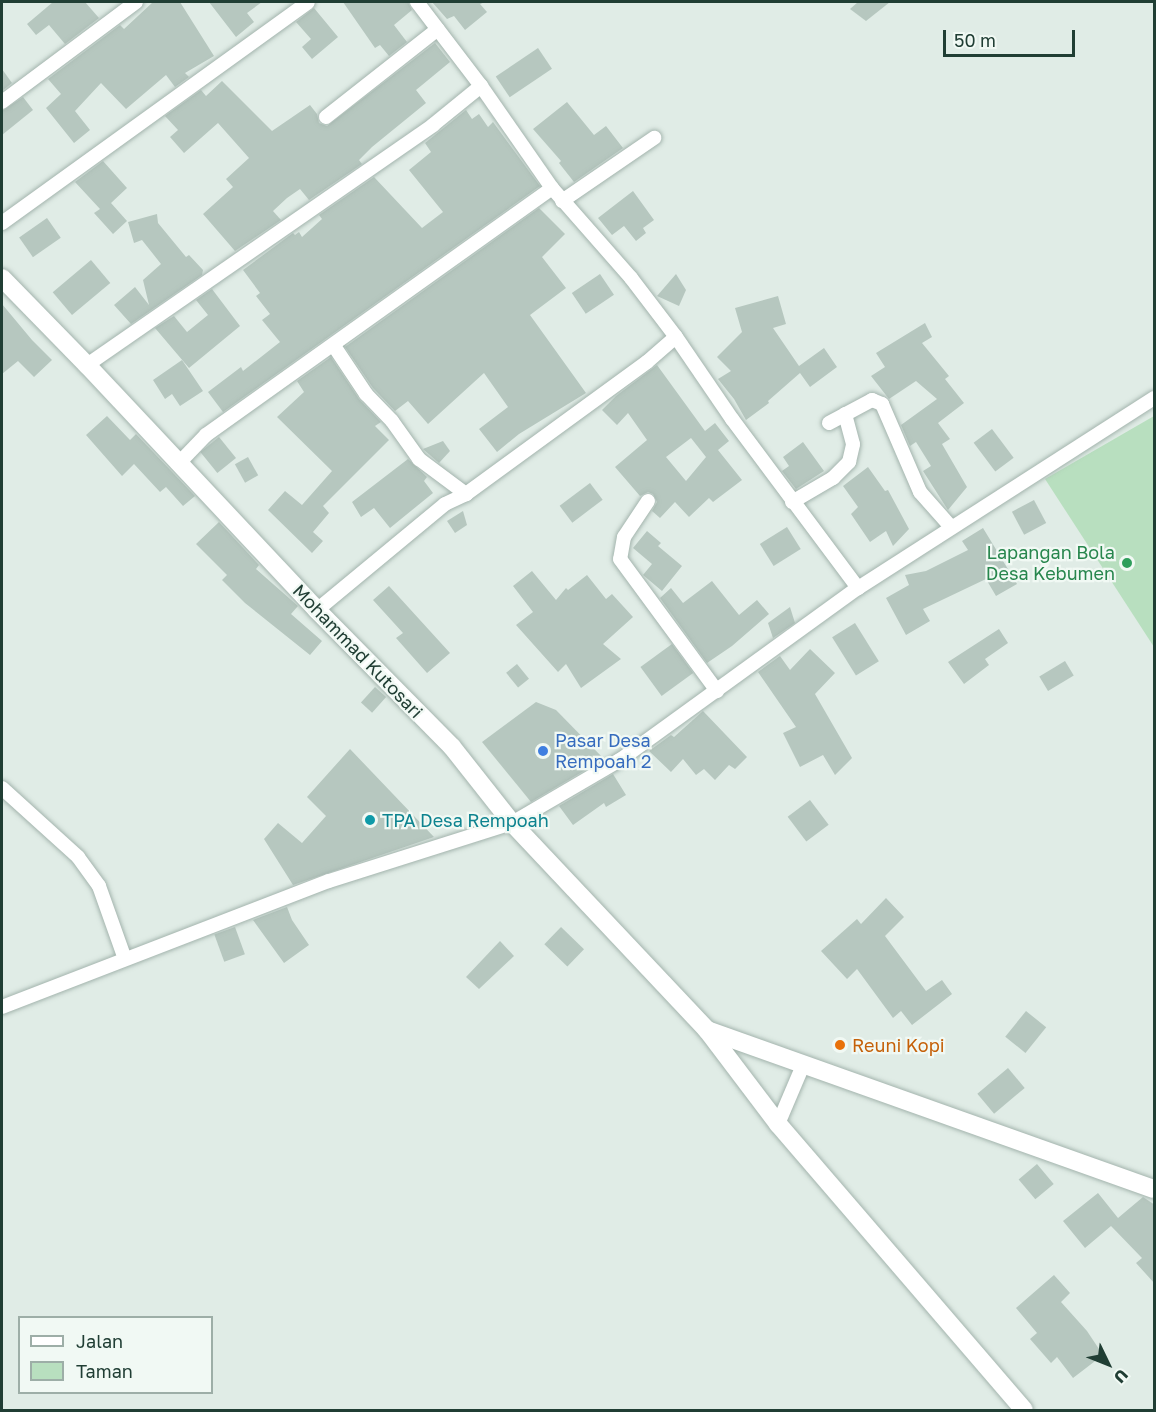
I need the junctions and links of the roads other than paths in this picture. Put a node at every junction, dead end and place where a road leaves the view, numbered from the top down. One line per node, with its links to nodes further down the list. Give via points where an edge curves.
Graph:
1 (136, 2): 6 (street)
2 (308, 2): 11 (street)
3 (417, 2): 4 (street)
4 (438, 29): 5 (street); 7 (street)
5 (481, 86): 9 (street); 15 (street, via 407,143)
6 (2, 102)
7 (326, 117)
8 (654, 138): 10 (street)
9 (552, 188): 10 (street); 14 (street)
10 (562, 201): 13 (street, via 631,278)
11 (2, 223)
12 (2, 278): 15 (street, Mohammad Kutosari)
13 (676, 337): 20 (street); 22 (street)
14 (334, 346): 19 (street, via 206,435); 20 (street, via 366,394 392,421 419,459)
15 (87, 365): 19 (street, Mohammad Kutosari)
16 (1155, 398): 23 (street)
17 (845, 414): 18 (street); 22 (street, via 853,444 849,462 833,478); 23 (street, via 872,400 882,404 920,492)
18 (829, 423)
19 (178, 464): 25 (street, Mohammad Kutosari)
20 (466, 494): 25 (street, via 445,504)
21 (648, 501): 26 (street, via 624,537 620,559)
22 (792, 502): 24 (street)
23 (951, 527): 24 (street)
24 (858, 588): 26 (street)
25 (317, 610): 28 (street, Mohammad Kutosari, via 452,747)
26 (717, 691): 28 (street, via 620,760)
27 (2, 788): 29 (street, via 78,857 99,886)
28 (512, 823): 29 (street, via 329,881); 31 (street, Mohammad Kutosari)
29 (125, 959): 30 (street)
30 (2, 1007)
31 (707, 1030): 32 (street); 33 (street, Mohammad Kutosari)
32 (803, 1065): 33 (street); 34 (street)
33 (777, 1124): 35 (street, Mohammad Kutosari)
34 (1155, 1189)
35 (1024, 1410)

